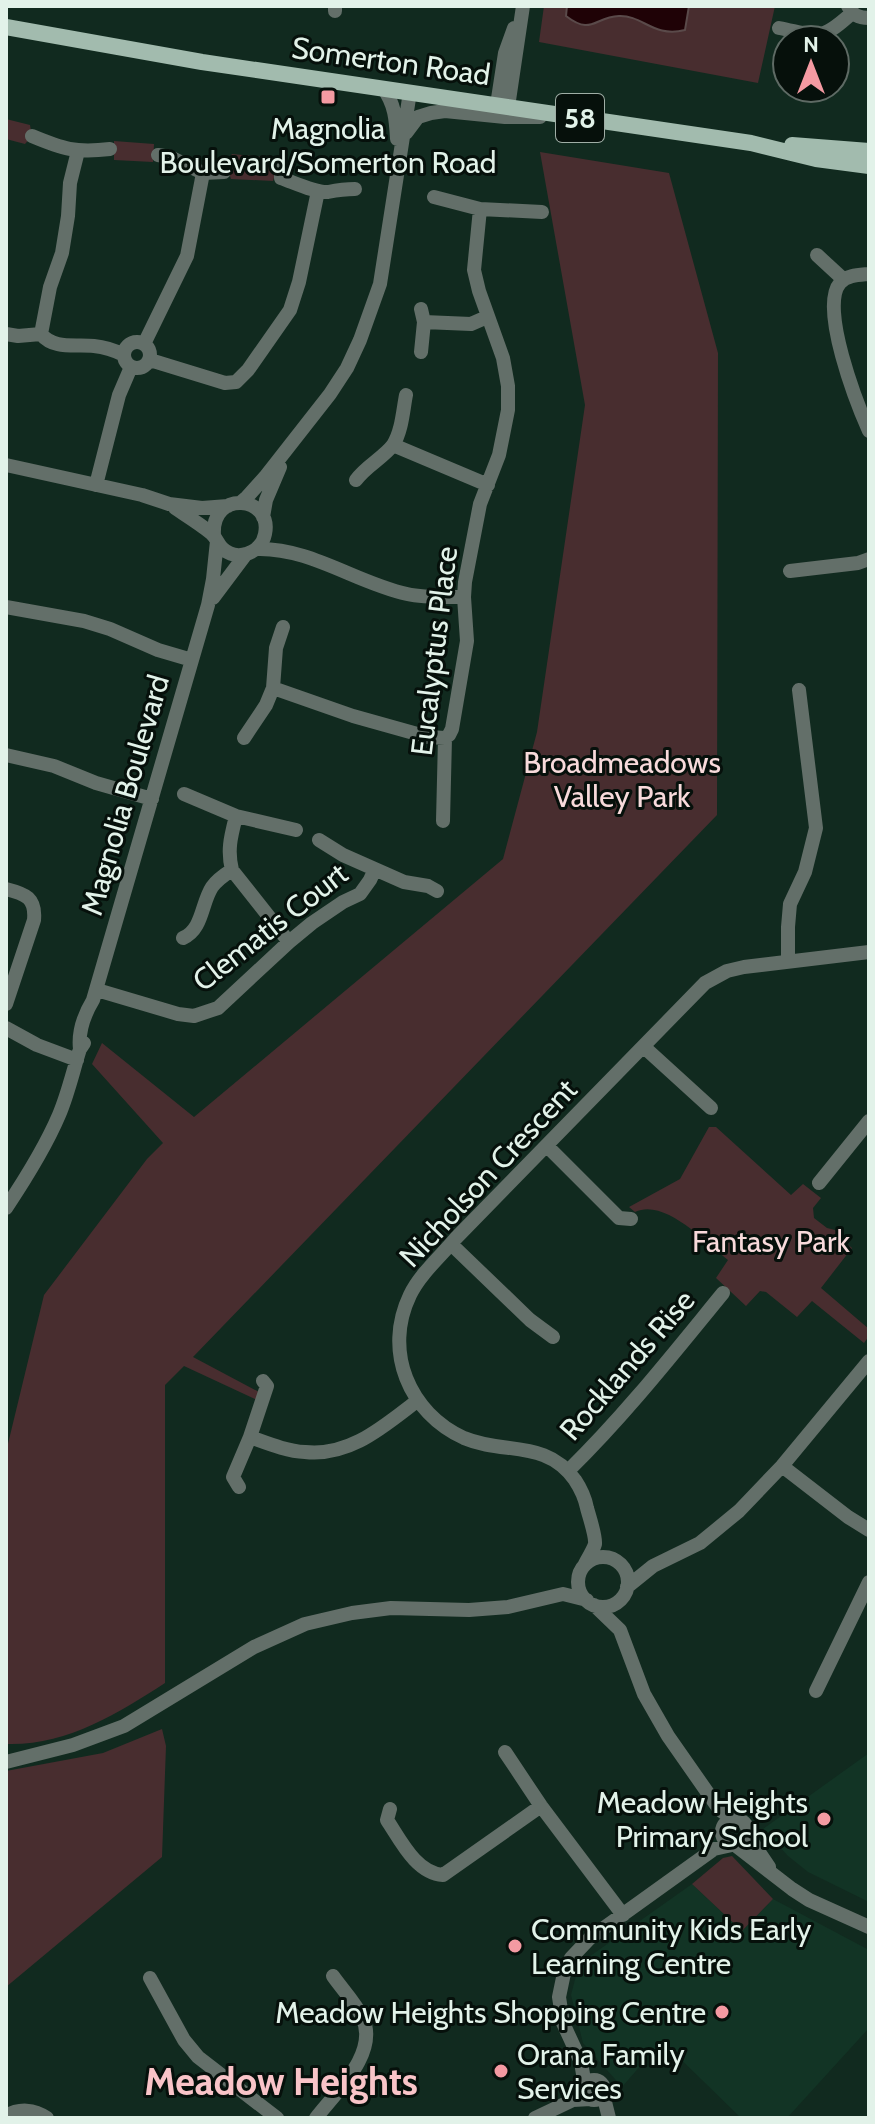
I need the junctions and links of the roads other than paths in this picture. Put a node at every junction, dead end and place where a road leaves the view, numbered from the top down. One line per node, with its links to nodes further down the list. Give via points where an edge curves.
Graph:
1 (523, 7): 7 (street)
2 (850, 10): 3 (street)
3 (869, 18)
4 (12, 29): 5 (main road, Somerton Road / 58)
5 (383, 88): 6 (main road, Somerton Road / 58); 16 (street, via 394,109)
6 (410, 92): 7 (main road, Somerton Road / 58); 10 (street)
7 (502, 106): 8 (main road, Somerton Road / 58)
8 (573, 117): 10 (street, via 445,111 418,117); 11 (main road, Somerton Road / 58)
9 (32, 136): 13 (street)
10 (403, 138): 16 (street)
11 (751, 143): 14 (main road, Somerton Road / 58); 18 (main road, Somerton Road / 58)
12 (110, 149): 13 (street)
13 (78, 151): 31 (street, via 62,253)
14 (869, 151)
15 (158, 155): 20 (street)
16 (399, 163): 38 (street, via 380,284 360,340 330,394)
17 (281, 166): 22 (street, via 281,178)
18 (869, 166)
19 (224, 172): 20 (street)
20 (203, 173): 32 (street, via 187,256)
21 (355, 189): 22 (street)
22 (318, 191): 34 (street, via 290,310 248,370 236,382 225,383)
23 (434, 197): 24 (street)
24 (480, 209): 25 (street); 29 (street, Eucalyptus Place, via 474,270)
25 (542, 212)
26 (817, 255): 28 (street)
27 (869, 274): 28 (street)
28 (843, 279): 37 (street, via 834,302 839,344)
29 (487, 317): 33 (street, via 471,324 422,316); 43 (street, Eucalyptus Place, via 508,386 505,433)
30 (6, 334): 31 (street)
31 (41, 334): 35 (street, via 58,345 111,349)
32 (144, 344): 34 (street); 35 (street, via 127,347)
33 (421, 352)
34 (150, 360): 35 (street, via 140,368)
35 (128, 361): 42 (street)
36 (406, 395): 39 (street)
37 (869, 431)
38 (290, 444): 45 (street, via 252,493); 46 (street, via 266,500)
39 (393, 445): 41 (street); 43 (street)
40 (6, 465): 42 (street)
41 (356, 480)
42 (96, 485): 44 (street)
43 (488, 485): 52 (street, Eucalyptus Place)
44 (169, 504): 45 (street); 47 (street)
45 (234, 504): 46 (street, via 254,507); 47 (street, via 216,518)
46 (265, 524): 48 (street, via 261,544); 49 (street)
47 (216, 538): 48 (street, via 229,553); 53 (street, Magnolia Boulevard)
48 (251, 552): 49 (street); 53 (street, Magnolia Boulevard)
49 (296, 554): 52 (street, via 405,594)
50 (869, 559): 51 (street)
51 (790, 571)
52 (464, 597): 60 (street, Eucalyptus Place, via 467,641 452,729)
53 (208, 605): 56 (street, Magnolia Boulevard)
54 (6, 607): 56 (street, via 84,621)
55 (283, 627): 57 (street)
56 (192, 660): 63 (street, Magnolia Boulevard)
57 (273, 688): 59 (street); 60 (street, via 353,716)
58 (799, 690): 75 (street, via 816,828 790,904)
59 (244, 738)
60 (445, 738): 65 (street, Eucalyptus Place)
61 (6, 755): 63 (street)
62 (184, 794): 64 (street)
63 (152, 799): 76 (street, Magnolia Boulevard)
64 (236, 816): 66 (street); 69 (street, via 229,841)
65 (443, 821)
66 (296, 830)
67 (319, 840): 68 (street, Clematis Court)
68 (375, 869): 71 (street, Clematis Court); 73 (street, Clematis Court, via 360,894)
69 (232, 870): 72 (street, via 212,886 195,929); 73 (street)
70 (6, 889): 77 (street, via 29,897 35,907)
71 (437, 891)
72 (183, 938)
73 (289, 942): 76 (street, Clematis Court, via 218,1008 194,1016)
74 (869, 952): 75 (street, Nicholson Crescent)
75 (788, 961): 79 (street, Nicholson Crescent, via 715,977)
76 (95, 995): 80 (street, Magnolia Boulevard)
77 (6, 1004)
78 (6, 1028): 80 (street, via 50,1051)
79 (644, 1047): 81 (street); 83 (street, Nicholson Crescent)
80 (78, 1054): 85 (street, Magnolia Boulevard, via 51,1132 33,1167)
81 (710, 1101)
82 (869, 1121): 84 (street)
83 (547, 1146): 87 (street); 88 (street, Nicholson Crescent)
84 (819, 1183)
85 (12, 1186): 86 (street, Magnolia Boulevard)
86 (6, 1208)
87 (621, 1220)
88 (451, 1244): 90 (street); 93 (street, Nicholson Crescent, via 409,1295 401,1326 400,1357)
89 (723, 1293): 96 (street, Rocklands Rise, via 641,1394)
90 (554, 1338)
91 (869, 1361): 95 (street)
92 (263, 1381): 94 (street, via 267,1386)
93 (417, 1401): 94 (street, via 368,1437 333,1451 304,1452); 96 (street, Nicholson Crescent, via 433,1419 467,1439 539,1452)
94 (250, 1437): 97 (street, via 233,1477)
95 (782, 1466): 98 (street); 101 (street, via 700,1543)
96 (569, 1470): 99 (street, via 586,1501)
97 (239, 1487)
98 (869, 1530)
99 (595, 1543): 100 (street); 102 (street)
100 (618, 1562): 101 (street); 102 (street, via 599,1557); 104 (street, via 627,1574)
101 (653, 1566): 104 (street)
102 (582, 1569): 105 (street); 106 (street, via 579,1587)
103 (869, 1582): 108 (street)
104 (627, 1590): 106 (street, via 612,1605); 107 (street)
105 (563, 1594): 106 (street); 111 (street, via 508,1607 391,1608 305,1624 254,1647 124,1726)
106 (590, 1603): 107 (street)
107 (620, 1630): 115 (street, via 644,1694)
108 (813, 1694)
109 (504, 1749): 113 (street)
110 (6, 1755): 111 (street)
111 (28, 1755): 112 (street)
112 (6, 1762)
113 (541, 1806): 114 (street, via 443,1875 424,1869); 120 (street)
114 (385, 1817)
115 (726, 1826): 116 (street, via 737,1820); 117 (street, via 725,1840); 118 (street)
116 (747, 1834): 117 (street); 119 (street)
117 (733, 1845): 118 (street); 119 (street)
118 (714, 1849): 120 (street)
119 (777, 1878): 121 (street, via 809,1900)
120 (623, 1915): 124 (street, via 571,1958 559,1997 563,2023)
121 (869, 1927)
122 (150, 1975): 127 (street, via 198,2057)
123 (331, 1975): 128 (street, via 363,2018 366,2043 362,2057)
124 (592, 2091): 129 (street); 130 (street)
125 (6, 2116): 126 (street, via 28,2110)
126 (47, 2118)
127 (277, 2118)
128 (316, 2118)
129 (535, 2118)
130 (609, 2118)

